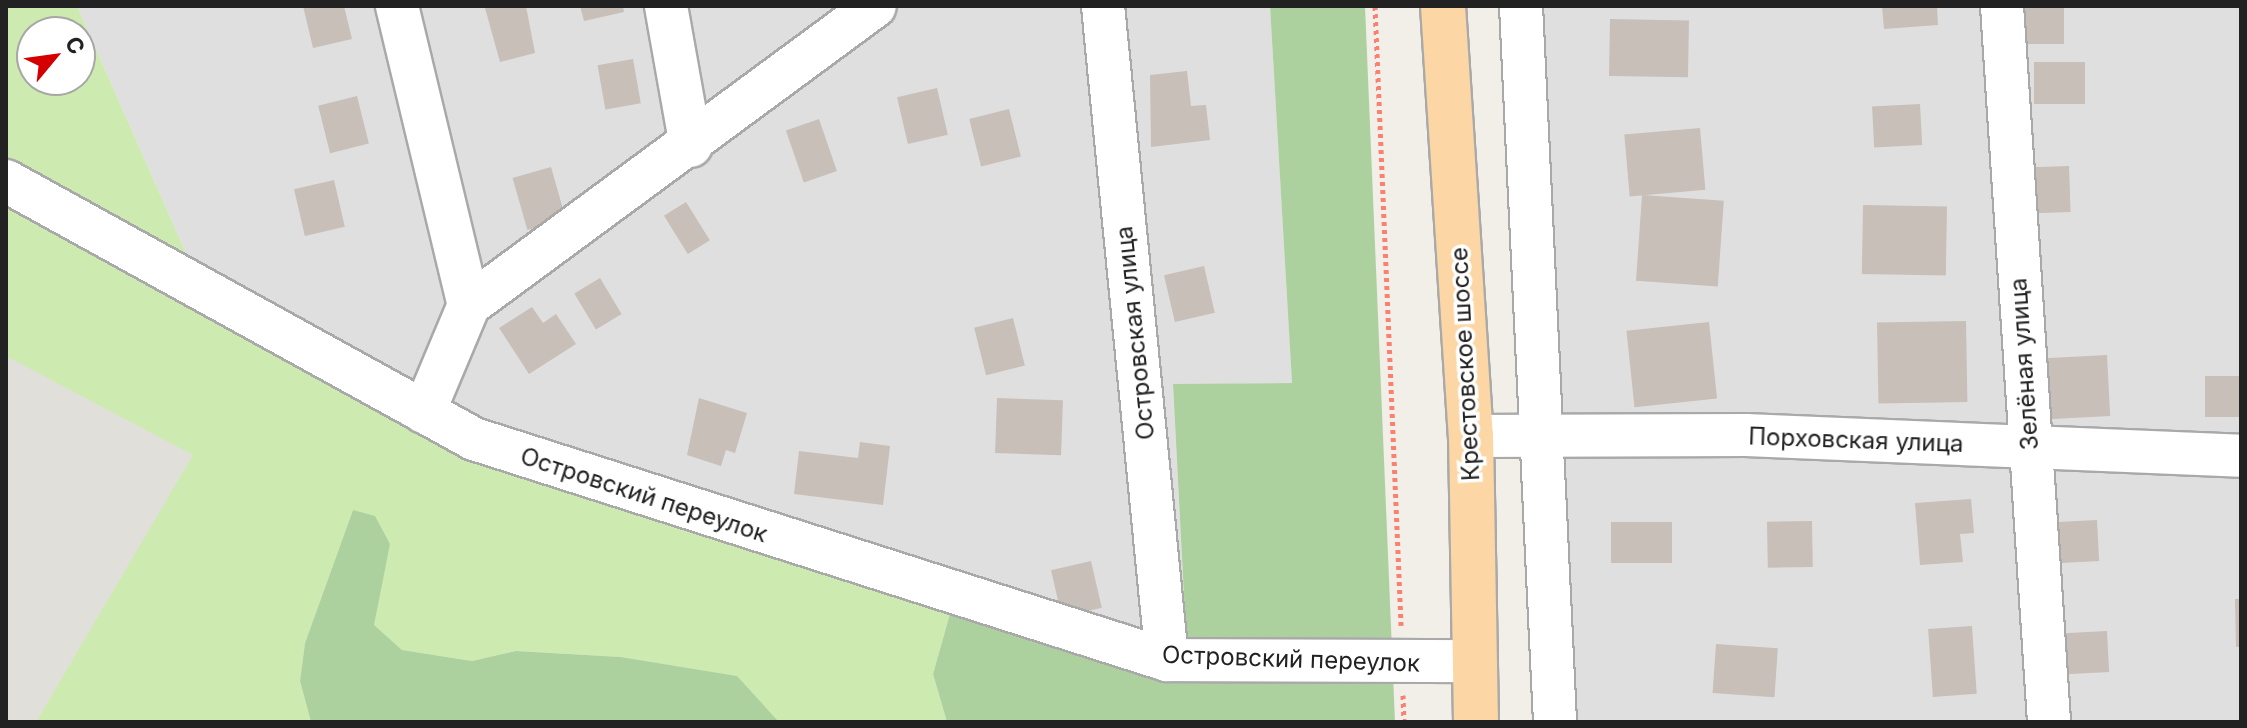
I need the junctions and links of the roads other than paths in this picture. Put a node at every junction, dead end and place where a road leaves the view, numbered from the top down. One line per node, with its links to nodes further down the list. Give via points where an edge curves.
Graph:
1 (397, 6): 10 (street)
2 (666, 6): 8 (street)
3 (875, 6): 8 (street)
4 (1103, 6): 16 (street, Островская улица)
5 (1443, 6): 13 (main road, Крестовское шоссе)
6 (1521, 6): 12 (street)
7 (2002, 6): 14 (street, Зелёная улица)
8 (691, 146): 10 (street)
9 (6, 181): 11 (street, Островский переулок)
10 (469, 305): 11 (street)
11 (424, 412): 16 (street, Островский переулок, via 474,439)
12 (1542, 435): 13 (street, Порховская улица); 14 (street, Порховская улица, via 1746,435); 19 (street)
13 (1471, 436): 17 (main road, Крестовское шоссе)
14 (2030, 448): 15 (street, Порховская улица); 20 (street, Зелёная улица)
15 (2241, 456)
16 (1167, 660): 17 (street, Островский переулок, via 1402,665)
17 (1475, 661): 18 (main road, Крестовское шоссе)
18 (1476, 722)
19 (1555, 722)
20 (2049, 722)

